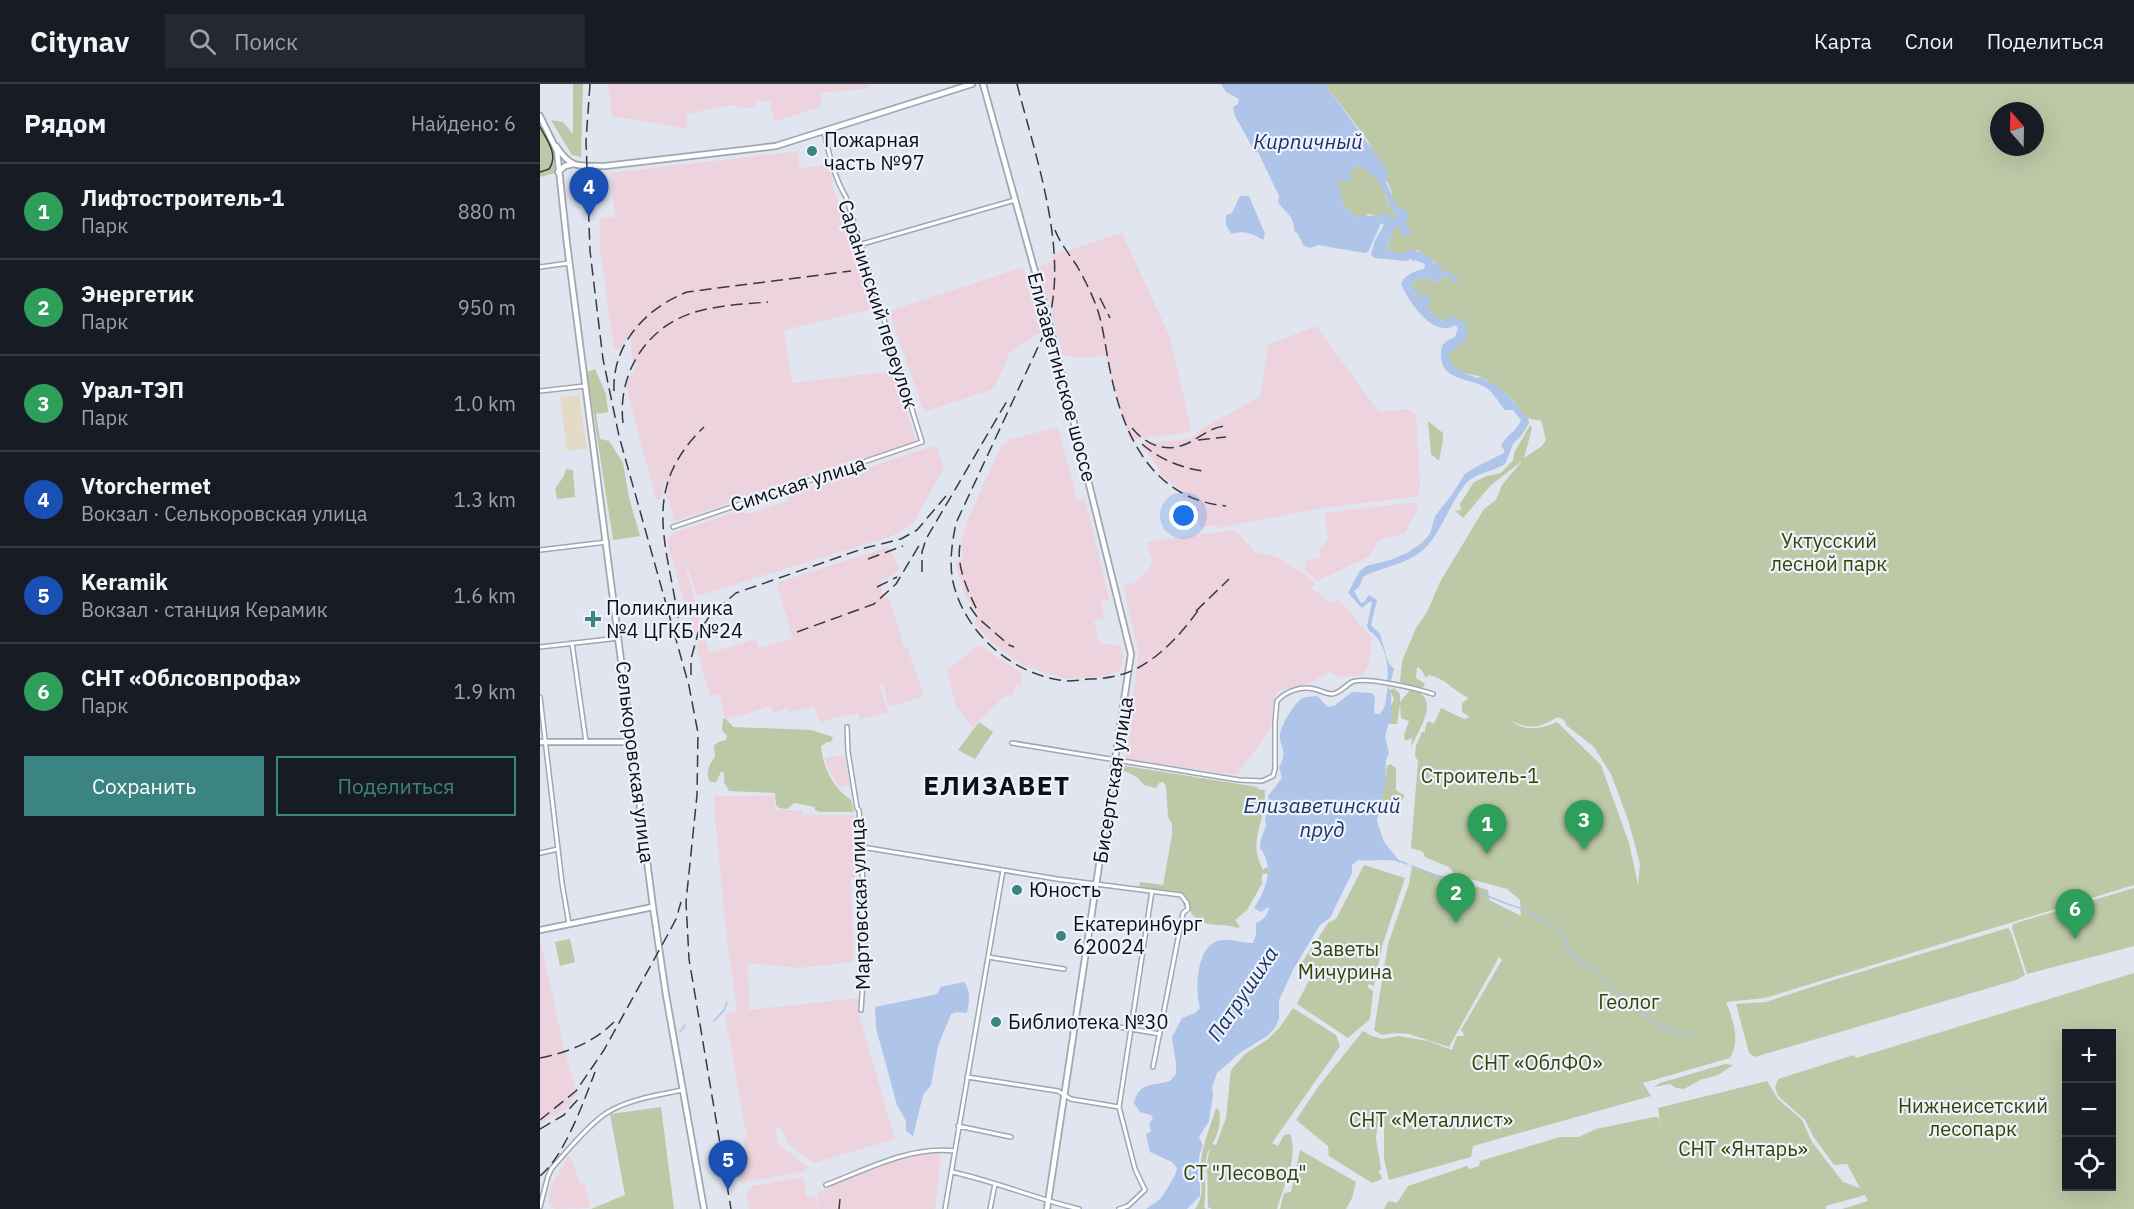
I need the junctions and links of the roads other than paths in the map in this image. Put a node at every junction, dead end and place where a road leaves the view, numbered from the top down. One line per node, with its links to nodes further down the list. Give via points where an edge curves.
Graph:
1 (972, 84): 4 (main road)
2 (983, 84): 8 (main road, Елизаветинское шоссе)
3 (541, 120): 5 (main road)
4 (824, 132): 6 (main road, via 776,146 605,166); 9 (street, Саранинский переулок)
5 (556, 146): 6 (main road); 7 (main road, Селькоровская улица)
6 (573, 164): 7 (main road)
7 (558, 172): 10 (main road, Селькоровская улица)
8 (1015, 200): 9 (street); 21 (main road, Елизаветинское шоссе, via 1105,542 1131,654)
9 (861, 245): 14 (street, Саранинский переулок)
10 (569, 263): 11 (street); 12 (main road, Селькоровская улица)
11 (540, 267)
12 (585, 386): 13 (street); 16 (main road, Селькоровская улица)
13 (540, 391)
14 (922, 442): 15 (street, Симская улица)
15 (673, 526)
16 (607, 542): 17 (street); 18 (main road, Селькоровская улица)
17 (540, 550)
18 (619, 638): 19 (street); 27 (main road, Селькоровская улица)
19 (572, 643): 20 (street); 26 (street)
20 (540, 647)
21 (1130, 672): 29 (main road, Бисертская улица)
22 (1433, 694): 29 (street, via 1361,680 1351,682 1339,693 1310,688 1289,692 1277,701 1273,776 1262,781)
23 (540, 697): 25 (street)
24 (847, 727): 30 (street, Мартовская улица)
25 (542, 742): 26 (main road); 31 (street)
26 (586, 742): 27 (main road)
27 (632, 742): 36 (main road, Селькоровская улица)
28 (1012, 743): 29 (street)
29 (1116, 759): 34 (main road, Бисертская улица)
30 (862, 847): 33 (street); 41 (street, Мартовская улица)
31 (558, 849): 32 (street); 37 (street)
32 (540, 853)
33 (1004, 870): 34 (street); 39 (street)
34 (1097, 884): 35 (street); 42 (main road, Бисертская улица)
35 (1152, 891): 43 (street); 44 (street, via 1181,895 1188,903)
36 (653, 907): 37 (main road); 47 (main road, Селькоровская улица)
37 (569, 924): 38 (main road)
38 (540, 930)
39 (987, 957): 40 (street); 46 (street)
40 (1064, 969)
41 (861, 1010)
42 (1077, 1017): 43 (street); 48 (main road, Бисертская улица)
43 (1130, 1029): 44 (street); 49 (street)
44 (1160, 1034): 45 (street)
45 (1153, 1067)
46 (967, 1077): 48 (street); 50 (street)
47 (683, 1090): 57 (street, via 606,1113 552,1168); 58 (main road, Селькоровская улица)
48 (1065, 1094): 49 (street, via 1071,1099); 56 (main road, Бисертская улица)
49 (1119, 1107): 63 (street, via 1135,1169 1145,1190)
50 (958, 1126): 51 (street); 52 (street)
51 (1011, 1137)
52 (955, 1151): 53 (street); 55 (street, via 915,1152)
53 (952, 1172): 54 (street); 59 (street)
54 (995, 1184): 56 (street); 60 (street)
55 (826, 1185)
56 (1049, 1201): 61 (main road, Бисертская улица); 62 (street)
57 (540, 1208)
58 (704, 1209)
59 (945, 1209)
60 (990, 1209)
61 (1047, 1209)
62 (1079, 1209)
63 (1119, 1209)

